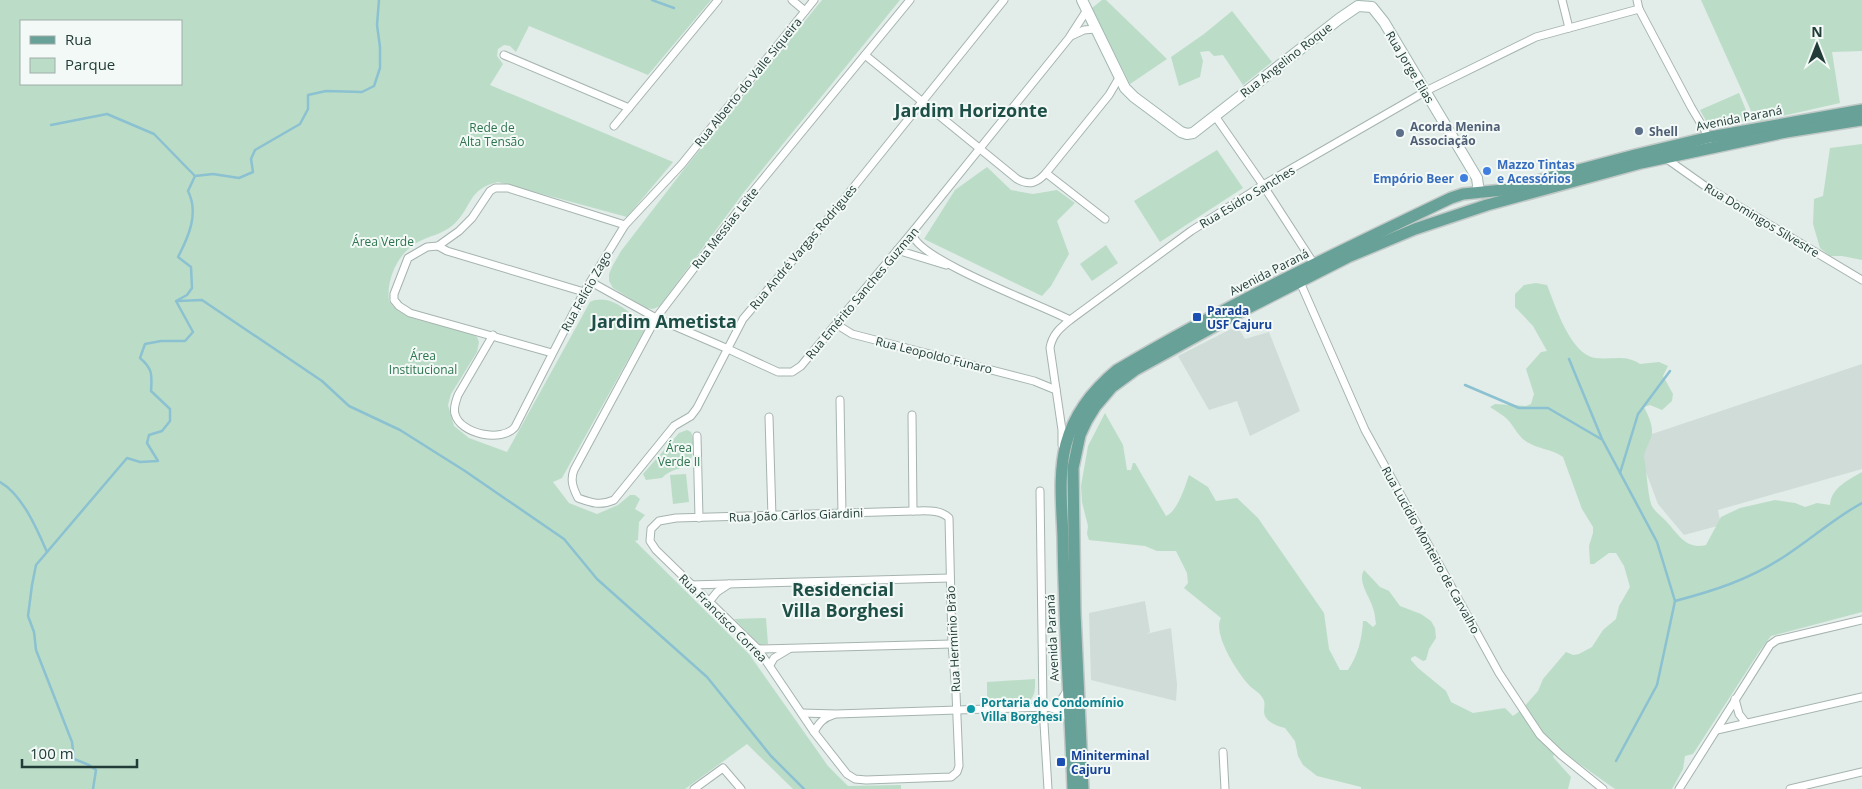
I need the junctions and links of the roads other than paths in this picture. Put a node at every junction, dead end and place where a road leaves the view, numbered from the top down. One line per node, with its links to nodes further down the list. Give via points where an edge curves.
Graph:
1 (718, 0): 23 (street)
2 (792, 0): 11 (street)
3 (814, 0): 11 (street, Rua Alberto do Valle Siqueira)
4 (910, 0): 17 (street, Rua Messias Leite)
5 (1004, 0): 22 (street, Rua André Vargas Rodrigues)
6 (1082, 0): 12 (street)
7 (1562, 0): 13 (street)
8 (1637, 0): 10 (street)
9 (1354, 3): 20 (street, Rua Jorge Elias, via 1372,7 1377,12); 25 (street, Rua Angelino Roque, via 1339,19)
10 (1640, 8): 13 (street, Rua Esidro Sanches); 28 (street, via 1691,107)
11 (805, 10): 31 (street, Rua Alberto do Valle Siqueira)
12 (1086, 10): 14 (street); 15 (street, Rua Emérito Sanches Guzman)
13 (1569, 28): 20 (street, Rua Esidro Sanches, via 1536,37)
14 (1095, 29): 15 (street); 18 (street)
15 (1068, 38): 29 (street, Rua Emérito Sanches Guzman)
16 (504, 55): 23 (street)
17 (865, 55): 22 (street); 47 (street, Rua Messias Leite, via 750,195)
18 (1119, 78): 19 (street); 21 (street)
19 (1125, 88): 21 (street); 25 (street, Rua Angelino Roque, via 1187,134)
20 (1425, 92): 33 (street, Rua Esidro Sanches); 34 (street, Rua Jorge Elias, via 1477,178)
21 (1109, 95): 32 (street)
22 (922, 102): 29 (street); 51 (street, Rua André Vargas Rodrigues, via 743,319)
23 (630, 108): 27 (street)
24 (1862, 110): 28 (main road, Avenida Paraná)
25 (1215, 116): 33 (street)
26 (1862, 120): 28 (main road, Avenida Paraná)
27 (614, 126)
28 (1713, 142): 30 (main road, Avenida Paraná); 34 (main road, Avenida Paraná, via 1635,155 1503,190)
29 (980, 148): 32 (street, via 1022,182 1039,181); 38 (street, Rua Emérito Sanches Guzman)
30 (1664, 157): 37 (main road, Avenida Paraná, via 1486,205); 43 (street, Rua Domingos Silvestre, via 1705,186)
31 (682, 164): 36 (street, Rua Felício Zago)
32 (1046, 173): 35 (street)
33 (1263, 185): 41 (street); 48 (street, Rua Esidro Sanches, via 1191,231)
34 (1479, 193): 37 (main road, via 1472,204); 41 (main road, Avenida Paraná, via 1451,198)
35 (1105, 219)
36 (625, 225): 39 (street, via 502,187 490,191 459,232); 44 (street, Rua Felício Zago)
37 (1415, 229): 45 (main road, Avenida Paraná, via 1348,257)
38 (914, 230): 40 (street, Rua Emérito Sanches Guzman); 42 (street, via 913,236 920,247)
39 (438, 246): 46 (street, via 447,252); 50 (street, via 427,247 408,258 394,300 410,312)
40 (897, 250): 42 (street); 49 (street, Rua Emérito Sanches Guzman)
41 (1314, 264): 60 (main road, Avenida Paraná, via 1197,324 1117,370 1096,389 1077,416)
42 (954, 267): 48 (street)
43 (1862, 280)
44 (591, 282): 46 (street, Rua Felício Zago); 47 (street, Rua Emérito Sanches Guzman)
45 (1300, 282): 96 (main road, Avenida Paraná, via 1209,328 1128,375 1112,387 1095,407 1080,435 1073,487); 98 (street, Rua Lucídio Monteiro de Carvalho, via 1365,430 1499,673 1540,735)
46 (584, 292): 52 (street, Rua Felício Zago)
47 (656, 318): 51 (street, Rua Emérito Sanches Guzman); 61 (street, Rua Messias Leite)
48 (1070, 320): 53 (street, Rua Esidro Sanches, via 1051,342)
49 (836, 324): 51 (street, Rua Emérito Sanches Guzman, via 801,366 787,373); 54 (street, Rua Leopoldo Funaro, via 852,334)
50 (493, 335): 52 (street); 52 (street, Rua Felício Zago, via 455,405 455,414 460,422 488,436 512,432)
51 (728, 349): 61 (street, Rua André Vargas Rodrigues, via 691,416 674,426 614,500 595,504 578,498)
52 (552, 353)
53 (1053, 367): 54 (street, via 1046,379); 55 (street, Rua Esidro Sanches)
54 (1034, 381): 55 (street, Rua Leopoldo Funaro)
55 (1056, 390): 60 (street, Rua Esidro Sanches)
56 (840, 400): 64 (street)
57 (912, 415): 63 (street)
58 (769, 417): 66 (street)
59 (697, 436): 67 (street)
60 (1063, 461): 78 (main road, Avenida Paraná, via 1062,556)
61 (571, 477)
62 (1040, 491): 81 (street)
63 (913, 511): 64 (street, Rua João Carlos Giardini); 65 (street, Rua João Carlos Giardini)
64 (842, 514): 66 (street, Rua João Carlos Giardini)
65 (945, 514): 69 (street, Rua Hermínio Brão, via 950,518)
66 (772, 516): 67 (street, Rua João Carlos Giardini)
67 (699, 518): 68 (street, Rua João Carlos Giardini, via 659,521)
68 (651, 529): 71 (street, Rua Francisco Correa, via 650,541 656,550)
69 (950, 578): 70 (street); 74 (street, Rua Hermínio Brão)
70 (731, 584): 71 (street); 72 (street, via 717,592)
71 (690, 585): 72 (street, Rua Francisco Correa)
72 (709, 602): 76 (street, Rua Francisco Correa)
73 (1862, 620): 80 (street, via 1773,641)
74 (952, 644): 75 (street); 82 (street, Rua Hermínio Brão)
75 (789, 648): 76 (street); 77 (street, via 774,658)
76 (758, 649): 77 (street, Rua Francisco Correa)
77 (770, 665): 83 (street, Rua Francisco Correa)
78 (1068, 688): 81 (street, via 1061,700); 85 (main road, Avenida Paraná)
79 (1862, 697): 86 (street)
80 (1735, 699): 86 (street, via 1739,714); 87 (street)
81 (1045, 707): 82 (street); 85 (street, via 1061,710); 94 (street)
82 (956, 710): 84 (street); 91 (street, Rua Hermínio Brão, via 959,766 951,778)
83 (802, 713): 84 (street); 88 (street, Rua Francisco Correa)
84 (836, 714): 88 (street, via 819,723)
85 (1070, 721): 95 (main road, Avenida Paraná)
86 (1746, 723): 87 (street)
87 (1717, 730): 99 (street)
88 (814, 732): 91 (street, Rua Francisco Correa)
89 (1223, 752): 97 (street)
90 (1862, 772): 100 (street)
91 (854, 779)
92 (694, 789): 93 (street, via 723,768)
93 (741, 789)
94 (1048, 789)
95 (1073, 789)
96 (1083, 789)
97 (1225, 789)
98 (1603, 789)
99 (1680, 789)
100 (1790, 789)

